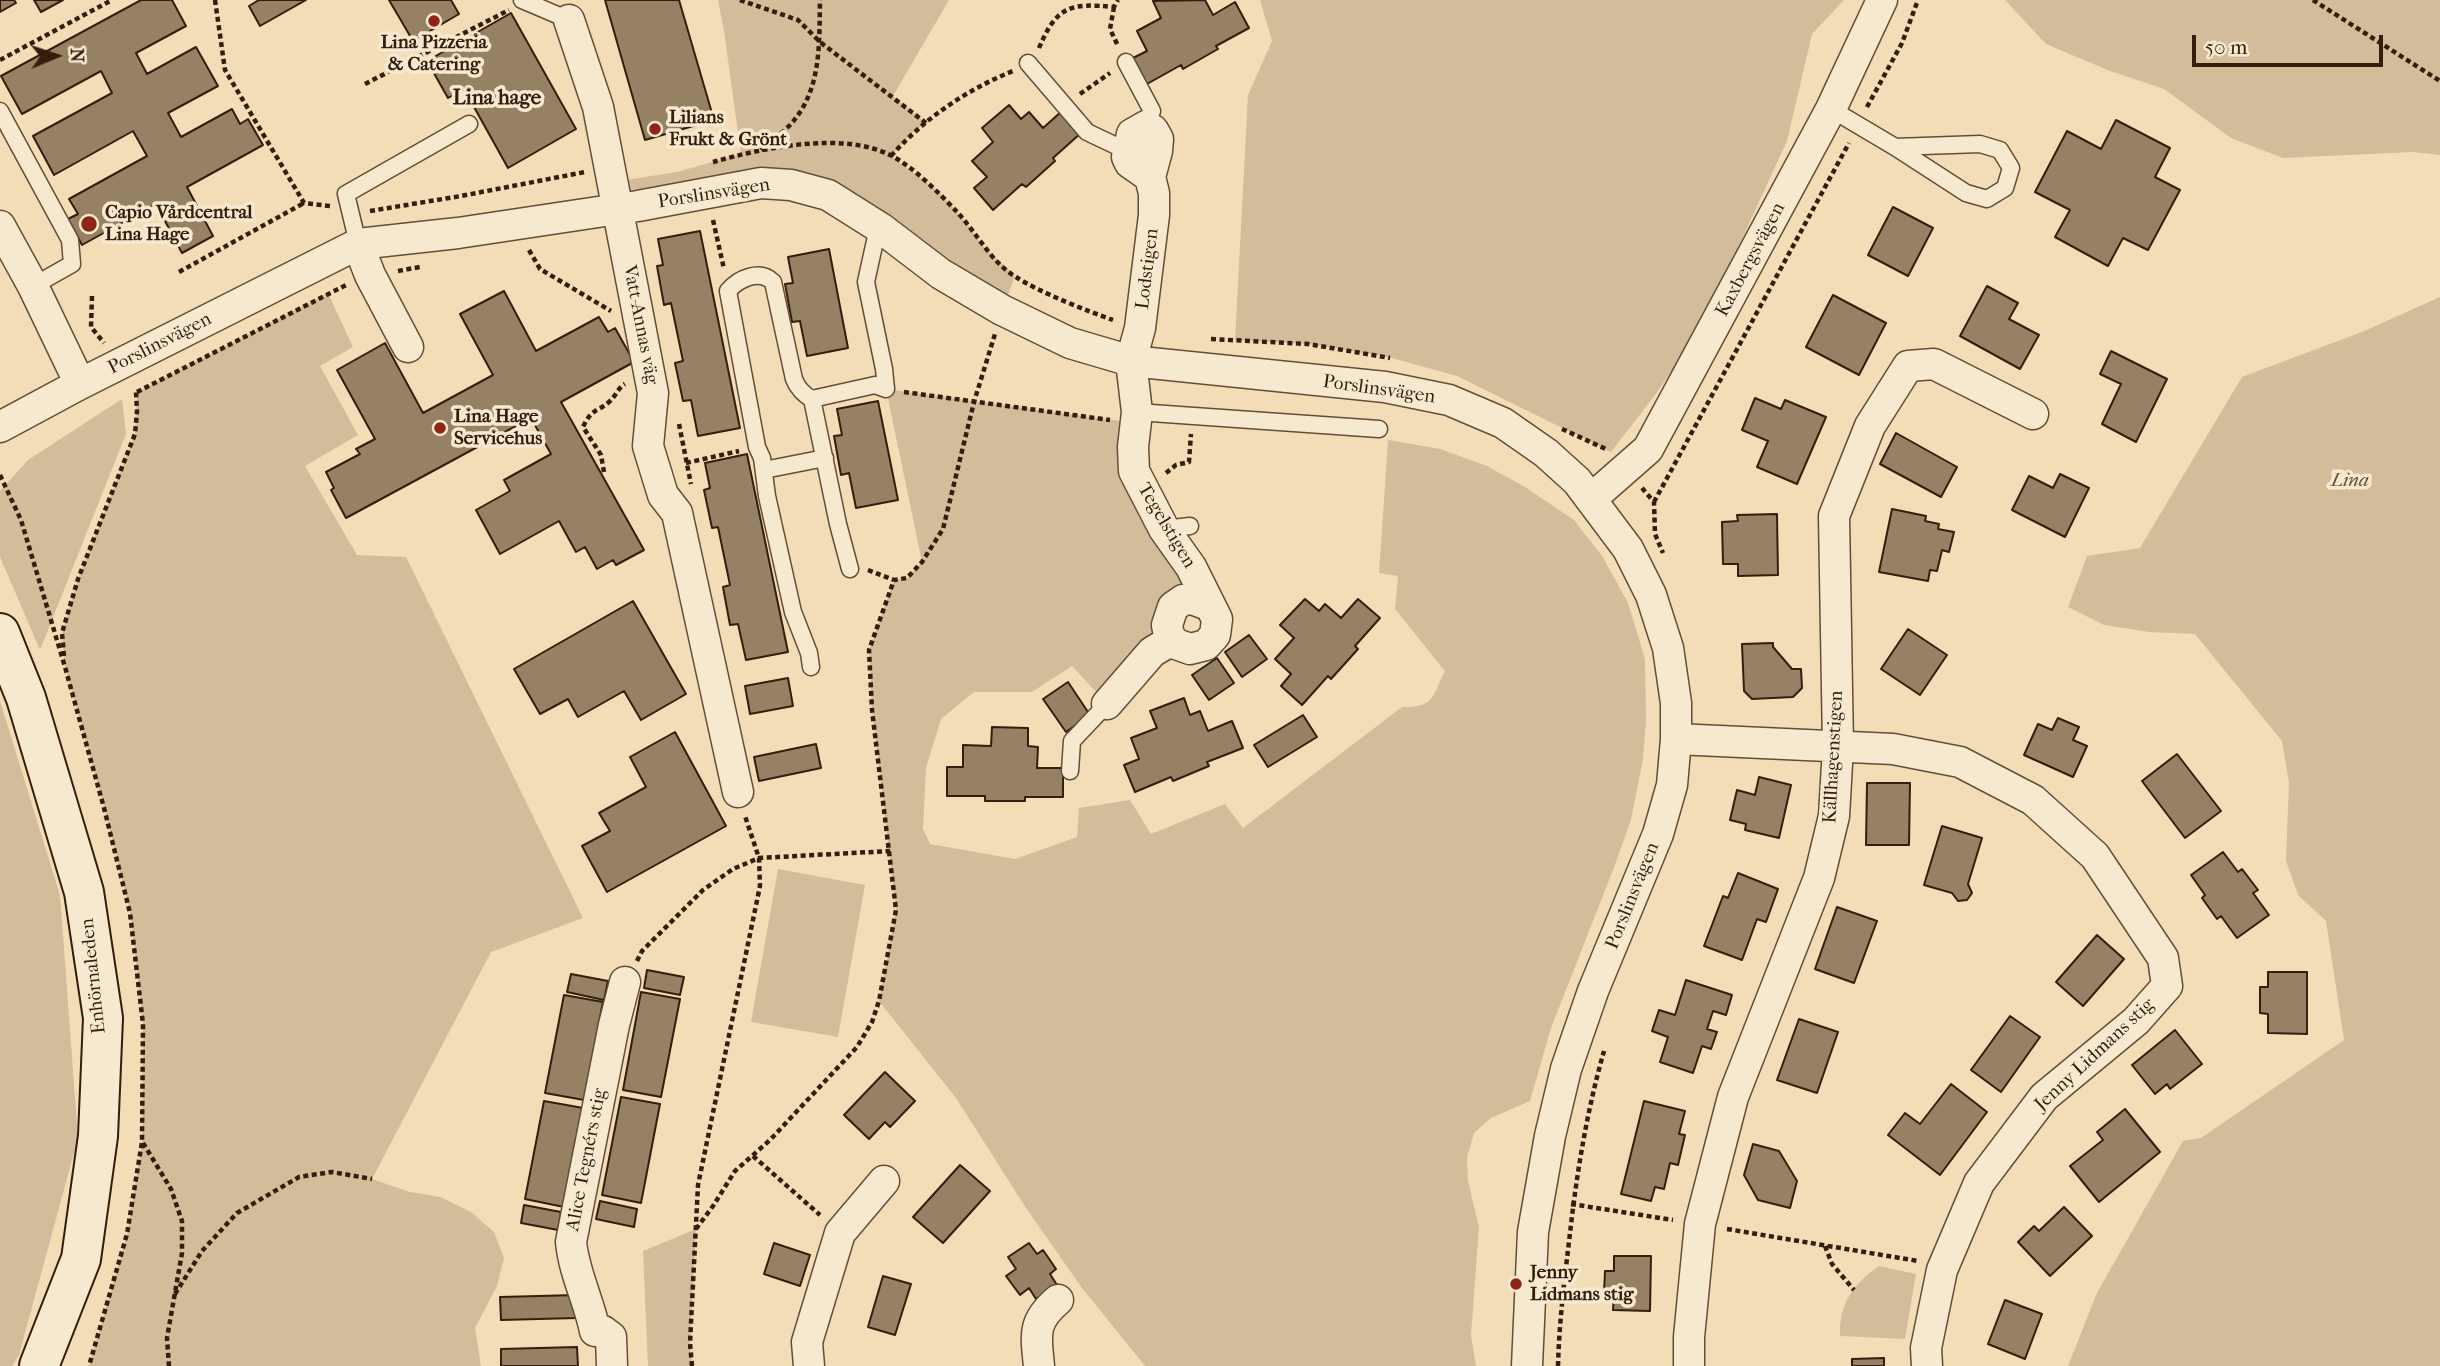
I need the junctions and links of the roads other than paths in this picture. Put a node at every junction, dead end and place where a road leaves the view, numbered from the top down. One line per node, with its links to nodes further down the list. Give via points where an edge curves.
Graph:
1 (1882, 0): 6 (street, Kaxbergsvägen)
2 (523, 1): 3 (lane)
3 (569, 20): 13 (street, Vatt-Annas väg, via 598,107)
4 (1028, 62): 11 (lane, via 1087,132)
5 (1126, 62): 9 (lane, via 1152,111)
6 (1831, 109): 10 (lane); 28 (street, Kaxbergsvägen, via 1648,449)
7 (0, 111): 17 (lane, via 70,240 72,264)
8 (469, 124): 16 (lane, via 346,194)
9 (1146, 126): 11 (street, via 1132,134); 12 (street, Lodstigen, via 1158,139)
10 (1895, 148): 10 (lane, via 1980,144 2000,150 2011,168 2005,188 1987,199 1966,193)
11 (1127, 151): 12 (street, via 1130,163)
12 (1150, 177): 19 (street, Lodstigen, via 1154,215 1140,328)
13 (617, 209): 15 (street, Porslinsvägen, via 761,183 791,185 828,195); 16 (street, Porslinsvägen); 36 (street, Vatt-Annas väg, via 653,393 649,446 663,495 677,513)
14 (0, 226): 17 (street)
15 (882, 229): 19 (street, Porslinsvägen, via 942,274 1002,310 1070,343); 21 (lane, via 874,242 866,282 886,389 875,385)
16 (358, 244): 18 (street); 20 (street, Porslinsvägen)
17 (33, 286): 20 (street)
18 (408, 347)
19 (1131, 361): 23 (street, Tegelstigen); 28 (street, Porslinsvägen, via 1385,387 1449,400 1503,423 1546,453)
20 (80, 384): 24 (street, Porslinsvägen)
21 (812, 399): 26 (lane); 27 (lane, via 794,379 773,282 761,276 745,278 728,290)
22 (2033, 414): 34 (street, Källhagenstigen, via 1934,364 1908,366 1870,426 1834,516)
23 (1136, 418): 25 (lane, via 1192,416); 32 (street, Tegelstigen, via 1133,471 1143,490 1177,528 1208,605 1192,599 1173,607 1167,625 1172,640 1152,652)
24 (0, 427)
25 (1379, 429)
26 (825, 458): 27 (lane); 29 (lane)
27 (764, 470): 31 (lane, via 793,612)
28 (1591, 499): 33 (street, Porslinsvägen, via 1629,549 1651,596 1668,648)
29 (850, 569)
30 (0, 634): 40 (street, Enhörnaleden, via 26,698 84,892 103,1018 97,1136 80,1259)
31 (811, 667)
32 (1107, 704): 35 (lane, via 1072,741)
33 (1676, 739): 34 (street, Jenny Lidmans stig); 44 (street, Porslinsvägen, via 1672,785 1658,834 1593,991 1566,1069 1550,1136 1533,1232)
34 (1838, 747): 45 (street, Källhagenstigen, via 1834,816 1819,878 1733,1097 1700,1224); 46 (street, Jenny Lidmans stig, via 1893,749 1960,762 2033,800 2095,856 2163,958 2167,986 2136,1021 2044,1097 1979,1183 1942,1270 1926,1348)
35 (1070, 771)
36 (738, 792)
37 (625, 982): 41 (street, Alice Tegnérs stig, via 571,1242 595,1331 611,1336)
38 (884, 1181): 42 (street, via 840,1233 807,1342)
39 (1058, 1300): 43 (street, via 1043,1313 1037,1328)
40 (39, 1366)
41 (612, 1366)
42 (809, 1366)
43 (1039, 1366)
44 (1527, 1366)
45 (1689, 1366)
46 (1927, 1366)

